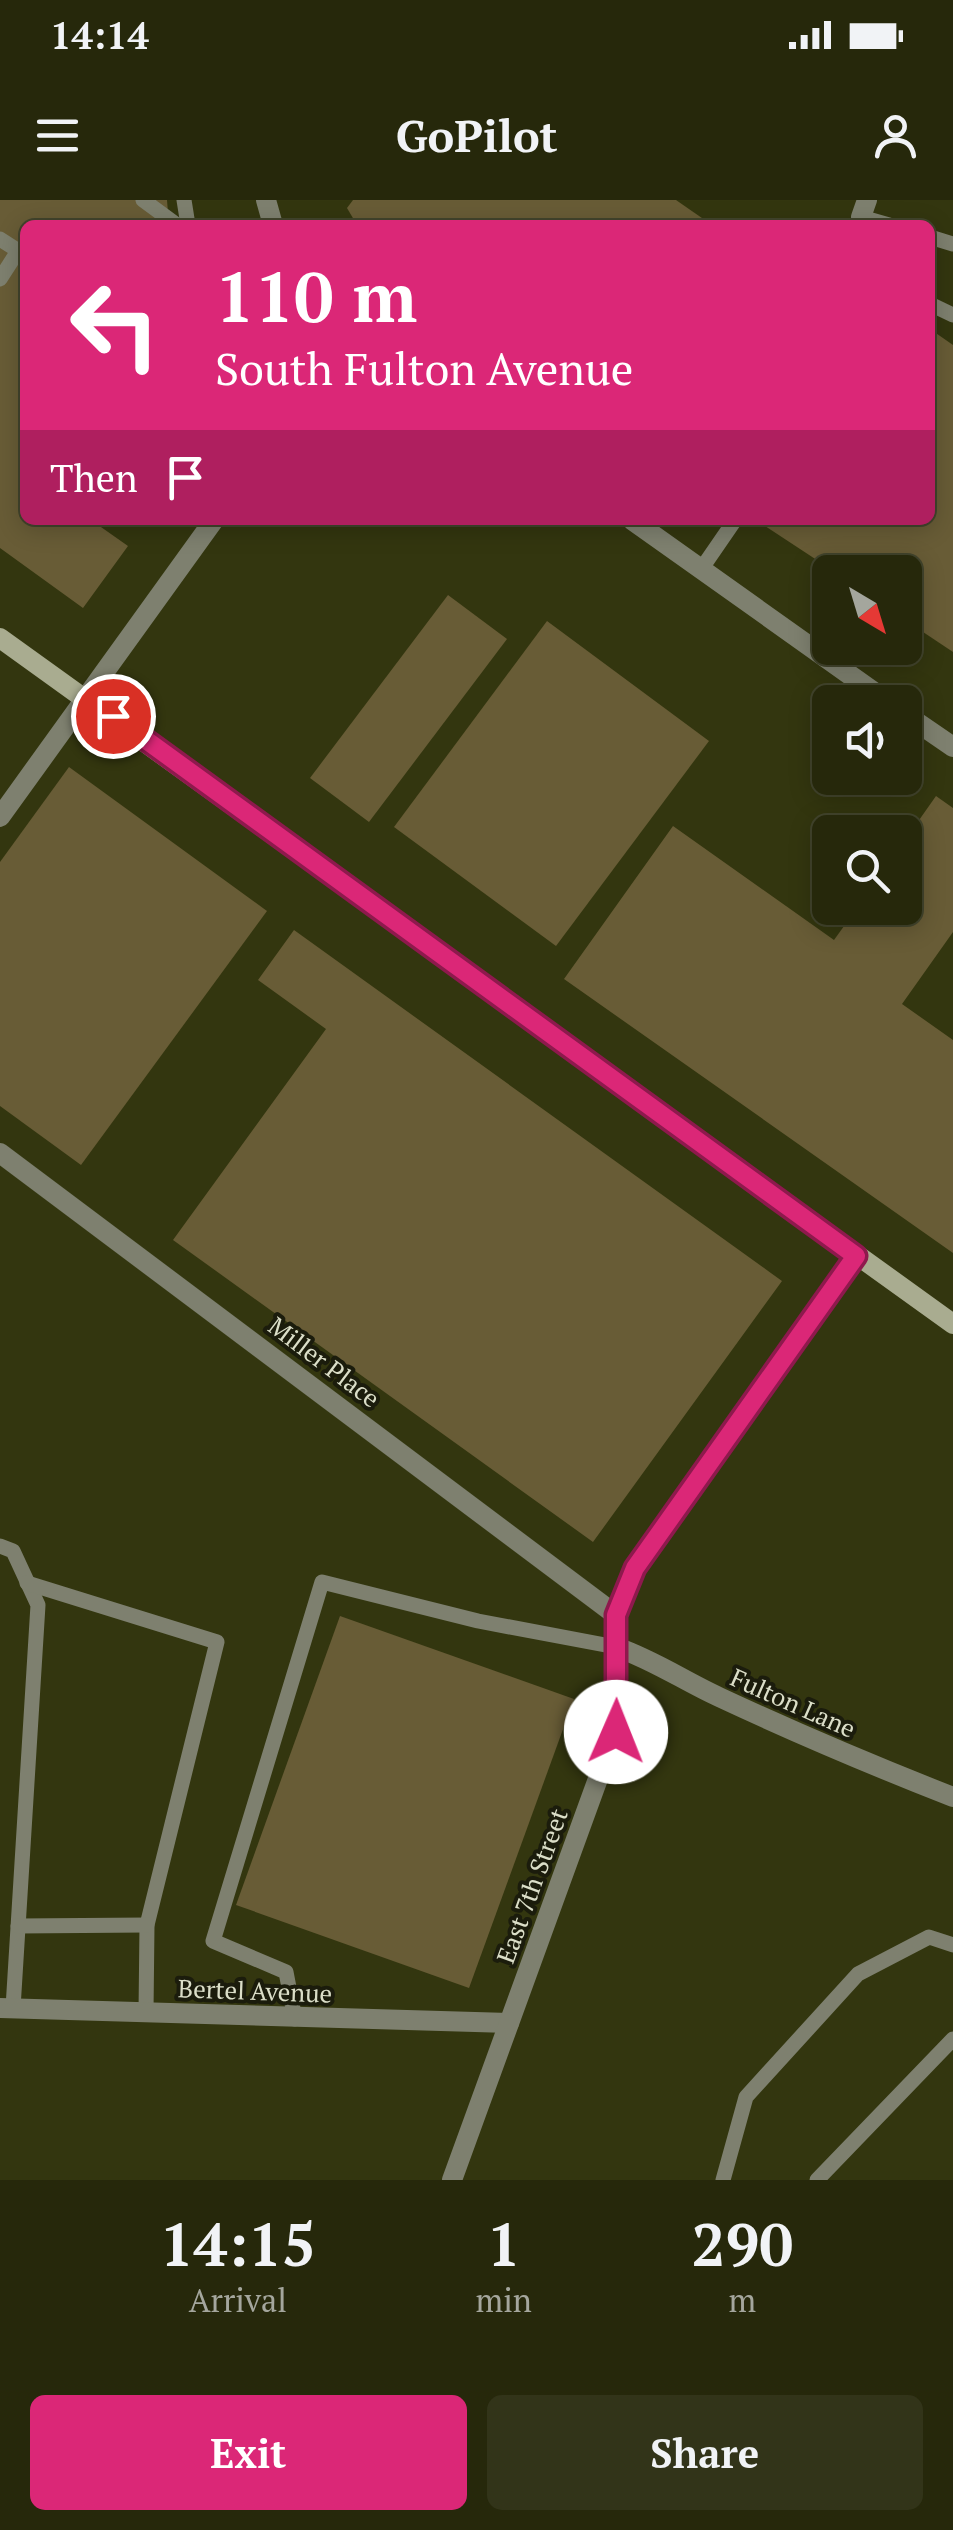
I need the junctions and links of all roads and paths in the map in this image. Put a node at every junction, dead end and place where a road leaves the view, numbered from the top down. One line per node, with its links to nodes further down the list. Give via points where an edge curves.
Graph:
1 (143, 200): 2 (lane)
2 (170, 220)
3 (20, 255): 4 (lane)
4 (0, 279)
5 (210, 525): 11 (street)
6 (639, 525): 8 (street)
7 (732, 525): 8 (lane)
8 (702, 568): 10 (street)
9 (0, 638): 11 (main road)
10 (864, 685)
11 (87, 698): 14 (street); 16 (main road)
12 (922, 726): 13 (street)
13 (953, 747)
14 (0, 817)
15 (0, 1153): 20 (street, Miller Place)
16 (856, 1256): 17 (main road); 20 (street, East 7th Street, via 635,1568)
17 (953, 1324)
18 (0, 1546): 19 (lane, via 14,1550)
19 (28, 1583): 23 (lane, via 38,1606); 24 (lane, via 218,1642)
20 (616, 1615): 21 (street, East 7th Street)
21 (616, 1647): 22 (street, Fulton Lane, via 843,1754); 28 (lane, via 478,1622 322,1582 212,1941 286,1972); 29 (street, East 7th Street, via 616,1732)
22 (953, 1796)
23 (18, 1926): 24 (lane); 26 (lane)
24 (148, 1926): 27 (lane)
25 (953, 1945): 32 (lane, via 929,1937 858,1974 746,2096)
26 (6, 2008): 27 (street, Bertel Avenue)
27 (146, 2012): 28 (street, Bertel Avenue)
28 (296, 2019): 29 (street, Bertel Avenue)
29 (508, 2023): 31 (street, East 7th Street)
30 (953, 2039): 33 (lane)
31 (452, 2180)
32 (723, 2180)
33 (817, 2180)

